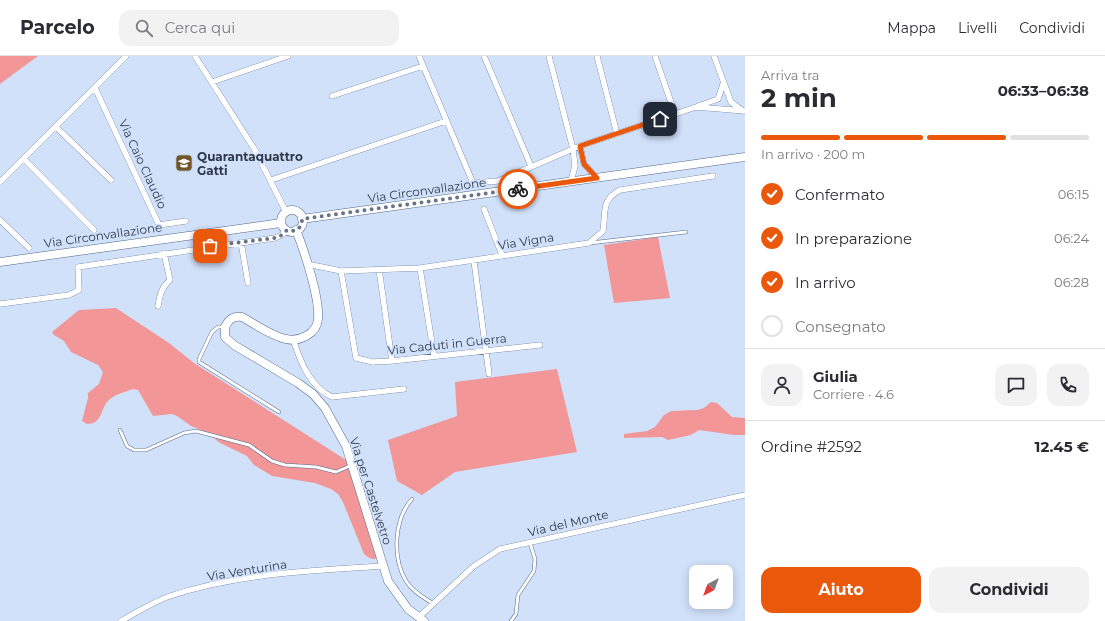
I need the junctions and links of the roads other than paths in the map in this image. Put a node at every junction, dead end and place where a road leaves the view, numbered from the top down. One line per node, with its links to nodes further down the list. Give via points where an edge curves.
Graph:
1 (126, 56): 13 (street)
2 (195, 56): 11 (street)
3 (288, 56): 11 (street)
4 (419, 56): 10 (street)
5 (484, 56): 25 (street)
6 (549, 56): 22 (street)
7 (597, 56): 20 (street)
8 (655, 56): 17 (street)
9 (714, 56): 12 (street)
10 (423, 66): 14 (street); 18 (street)
11 (212, 82): 29 (street)
12 (723, 84): 15 (street, via 718,99); 16 (street, via 731,102)
13 (94, 88): 19 (street); 36 (street, Via Caio Claudio, via 159,226)
14 (332, 96)
15 (696, 107): 16 (street); 17 (street)
16 (744, 111)
17 (675, 114): 20 (street)
18 (446, 121): 25 (street, via 473,183 498,181); 29 (street)
19 (56, 126): 24 (street); 28 (street)
20 (617, 134): 21 (street)
21 (580, 146): 22 (street); 27 (street, via 584,164)
22 (573, 149): 25 (street); 30 (street, via 575,166)
23 (745, 157): 27 (main road, Via Circonvallazione)
24 (24, 159): 31 (street); 38 (street)
25 (531, 166)
26 (713, 176): 43 (street, via 615,192 606,202 603,231)
27 (597, 178): 30 (main road, Via Circonvallazione)
28 (111, 180)
29 (271, 180): 33 (street)
30 (571, 181): 34 (main road, Via Circonvallazione)
31 (0, 182)
32 (484, 209): 46 (street)
33 (286, 212): 34 (main road, via 296,211); 37 (main road, via 282,215)
34 (302, 219): 40 (main road, via 301,226)
35 (0, 220): 44 (street)
36 (186, 221)
37 (281, 223): 39 (main road); 48 (main road, Via Circonvallazione)
38 (94, 230)
39 (287, 230): 40 (main road); 42 (street, via 275,238)
40 (296, 230): 49 (main road)
41 (686, 232): 43 (lane)
42 (241, 242): 45 (street); 53 (street)
43 (589, 243): 46 (street, Via Vigna)
44 (29, 248)
45 (164, 253): 54 (street, via 78,267 79,290 69,295); 55 (street, via 170,280 163,286)
46 (502, 256): 47 (street, Via Vigna)
47 (474, 261): 50 (street, Via Vigna); 59 (street)
48 (0, 262)
49 (307, 264): 52 (street, Via Vigna); 57 (main road, via 316,296 317,325 309,335)
50 (420, 268): 51 (street, Via Vigna); 60 (street)
51 (380, 269): 52 (street, Via Vigna); 61 (street)
52 (341, 271): 61 (street, Via Caduti in Guerra, via 356,358 373,362)
53 (248, 283)
54 (0, 304)
55 (158, 306)
56 (225, 327): 57 (main road, via 233,318 242,317 280,338); 64 (lane, via 218,327 212,332 199,362); 66 (main road, Via per Castelvetro, via 225,337 234,346 313,394 332,418)
57 (293, 340): 63 (street, via 312,380 332,397)
58 (540, 344): 59 (street, Via Caduti in Guerra)
59 (486, 351): 60 (street, Via Caduti in Guerra); 62 (street)
60 (434, 356): 61 (street, Via Caduti in Guerra)
61 (392, 361)
62 (489, 374)
63 (404, 389)
64 (279, 412)
65 (120, 430): 66 (lane, via 127,446 134,450 146,450 184,433 196,431 249,445 272,461 285,465 316,467 336,472)
66 (352, 465): 70 (main road, Via per Castelvetro)
67 (745, 495): 69 (street, Via del Monte)
68 (412, 500): 71 (lane, via 402,513 398,560 406,581 420,596)
69 (530, 543): 71 (street, Via del Monte, via 510,546 492,553); 74 (lane, via 535,559 534,572 518,596 516,614)
70 (383, 566): 72 (main road, Via per Castelvetro, via 388,581 400,599); 73 (street, Via Venturina, via 259,576 216,584 169,597)
71 (432, 603): 72 (street, Via del Monte)
72 (421, 619)
73 (121, 621)
74 (511, 621)

